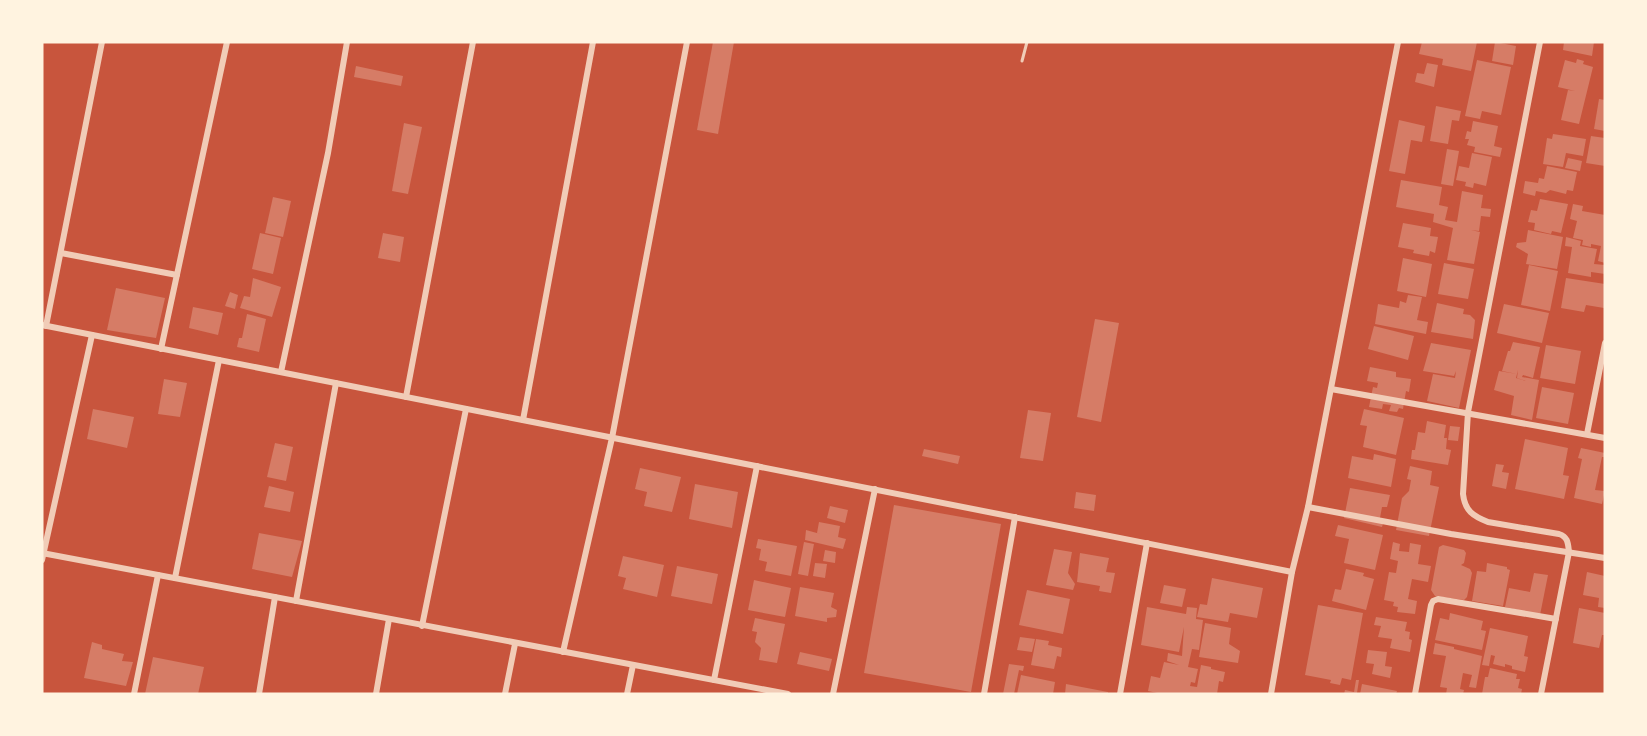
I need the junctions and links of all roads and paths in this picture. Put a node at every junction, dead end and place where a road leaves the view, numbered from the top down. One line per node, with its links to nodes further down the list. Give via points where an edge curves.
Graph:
1 (102, 42): 11 (street)
2 (228, 42): 12 (street)
3 (346, 42): 18 (street, via 328,153)
4 (473, 42): 21 (street)
5 (593, 42): 24 (street)
6 (687, 42): 26 (street)
7 (1027, 42): 10 (lane)
8 (1398, 42): 20 (street)
9 (1540, 42): 23 (street)
10 (1022, 61)
11 (61, 253): 12 (street); 13 (street)
12 (177, 275): 16 (street)
13 (44, 326): 14 (street)
14 (92, 335): 16 (street); 34 (street)
15 (1605, 343): 25 (street)
16 (161, 349): 17 (street)
17 (219, 360): 18 (street); 38 (street)
18 (281, 372): 19 (street)
19 (336, 383): 21 (street); 40 (street)
20 (1331, 389): 23 (street); 30 (street)
21 (406, 397): 22 (street)
22 (466, 409): 24 (street); 43 (street)
23 (1468, 412): 25 (street); 33 (street, via 1463,494 1470,513 1488,522 1564,536)
24 (523, 420): 26 (street)
25 (1587, 434): 27 (street)
26 (612, 438): 28 (street); 45 (street)
27 (1605, 438)
28 (757, 466): 29 (street); 47 (street)
29 (875, 489): 31 (street); 56 (street)
30 (1308, 507): 33 (street); 36 (street)
31 (1015, 517): 32 (street); 57 (street)
32 (1147, 543): 36 (street); 58 (street)
33 (1569, 552): 35 (street); 42 (street)
34 (42, 556): 37 (street)
35 (1605, 558)
36 (1292, 572): 59 (street)
37 (158, 575): 38 (street); 49 (street)
38 (175, 578): 39 (street)
39 (275, 597): 40 (street); 50 (street)
40 (296, 602): 41 (street)
41 (389, 619): 43 (street); 51 (street)
42 (1556, 619): 60 (street, via 1433,601); 61 (street)
43 (422, 626): 44 (street)
44 (515, 644): 45 (street); 52 (street)
45 (563, 652): 46 (street)
46 (633, 664): 47 (street); 53 (street)
47 (714, 680): 48 (street)
48 (746, 686): 54 (street); 55 (street)
49 (134, 694)
50 (259, 694)
51 (376, 694)
52 (505, 694)
53 (627, 694)
54 (745, 694)
55 (788, 694)
56 (833, 694)
57 (984, 694)
58 (1120, 694)
59 (1271, 694)
60 (1415, 694)
61 (1541, 694)

